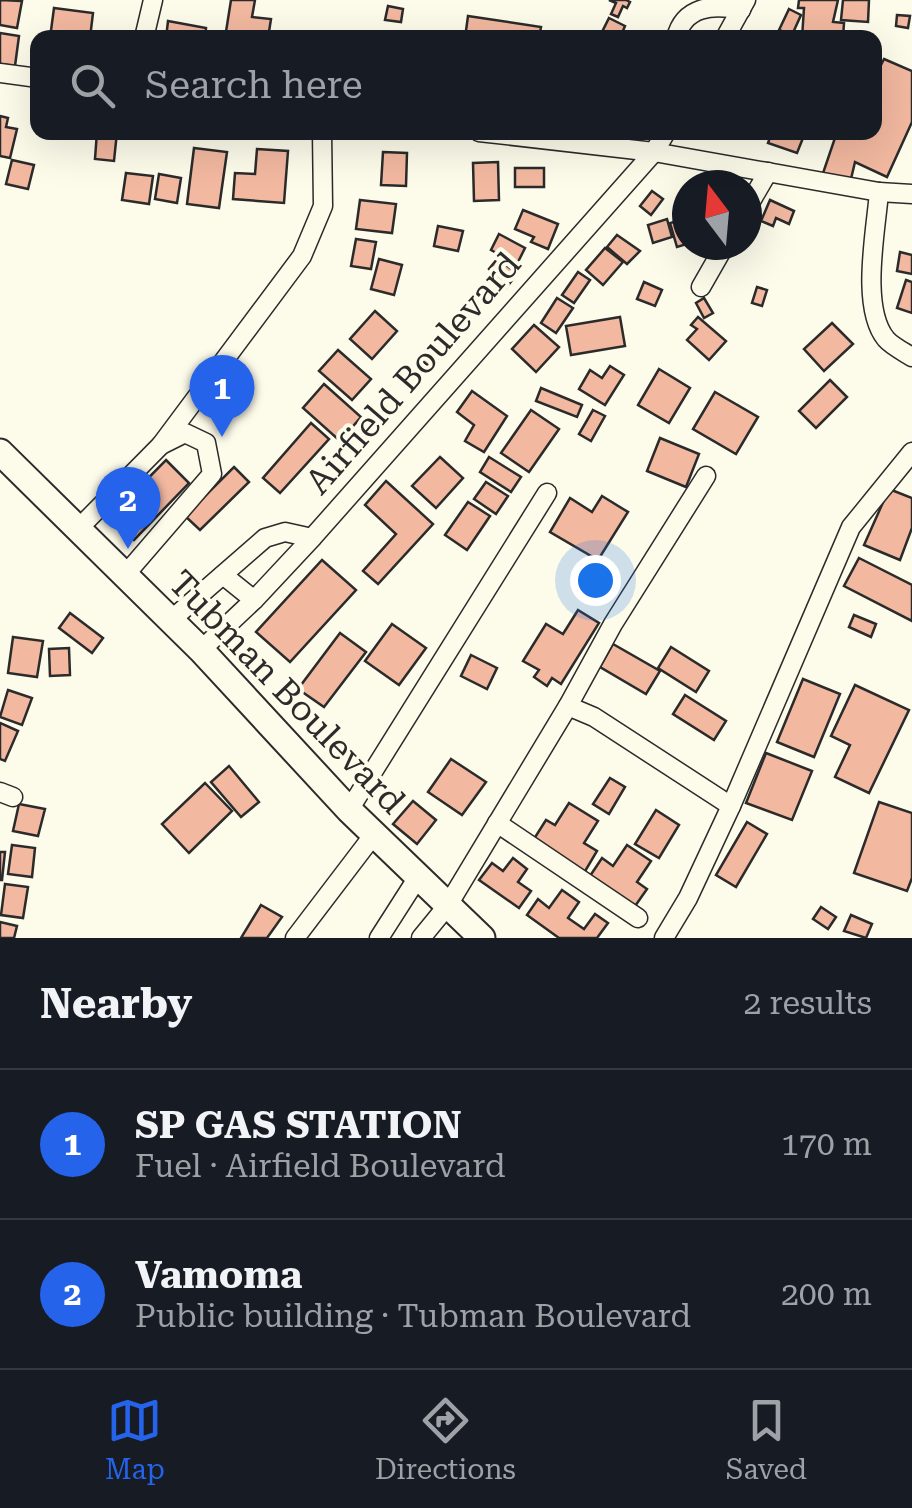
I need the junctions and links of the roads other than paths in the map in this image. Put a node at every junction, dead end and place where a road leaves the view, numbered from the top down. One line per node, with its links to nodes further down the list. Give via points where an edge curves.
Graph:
1 (153, 0): 3 (street)
2 (744, 5): 4 (street, via 697,10); 5 (street)
3 (146, 30)
4 (680, 30)
5 (730, 30)
6 (0, 73): 7 (street)
7 (30, 77)
8 (322, 140): 19 (street, via 323,206 302,256)
9 (548, 140): 11 (street)
10 (661, 140): 11 (street, Airfield Boulevard)
11 (654, 152): 12 (street); 25 (street, Airfield Boulevard)
12 (768, 172): 13 (street); 14 (street)
13 (762, 182)
14 (879, 192): 15 (street); 18 (street, via 875,316 886,340)
15 (912, 194)
16 (716, 260): 17 (street)
17 (701, 287)
18 (912, 357)
19 (161, 445): 24 (street); 26 (street, via 185,433 206,442 212,474)
20 (0, 452): 24 (highway, Tubman Boulevard)
21 (912, 452): 32 (street, via 852,527)
22 (706, 476): 31 (street)
23 (547, 493): 33 (street)
24 (78, 530): 26 (highway, Tubman Boulevard)
25 (312, 538): 27 (street, via 285,532 264,538); 28 (street, Airfield Boulevard)
26 (125, 575): 29 (highway, Tubman Boulevard)
27 (222, 575): 28 (street); 29 (street)
28 (254, 600): 30 (street, Airfield Boulevard)
29 (171, 620): 30 (highway, Tubman Boulevard)
30 (201, 650): 33 (highway, Tubman Boulevard)
31 (568, 706): 32 (street, via 594,716); 34 (street)
32 (731, 806): 43 (street)
33 (349, 810): 35 (highway, Tubman Boulevard)
34 (497, 823): 37 (street); 38 (street)
35 (375, 833): 36 (highway, Tubman Boulevard); 39 (street)
36 (418, 877): 37 (highway, Tubman Boulevard); 40 (street)
37 (448, 905): 41 (street); 42 (highway, Tubman Boulevard)
38 (638, 918)
39 (294, 938)
40 (379, 938)
41 (421, 938)
42 (482, 938)
43 (664, 938)

